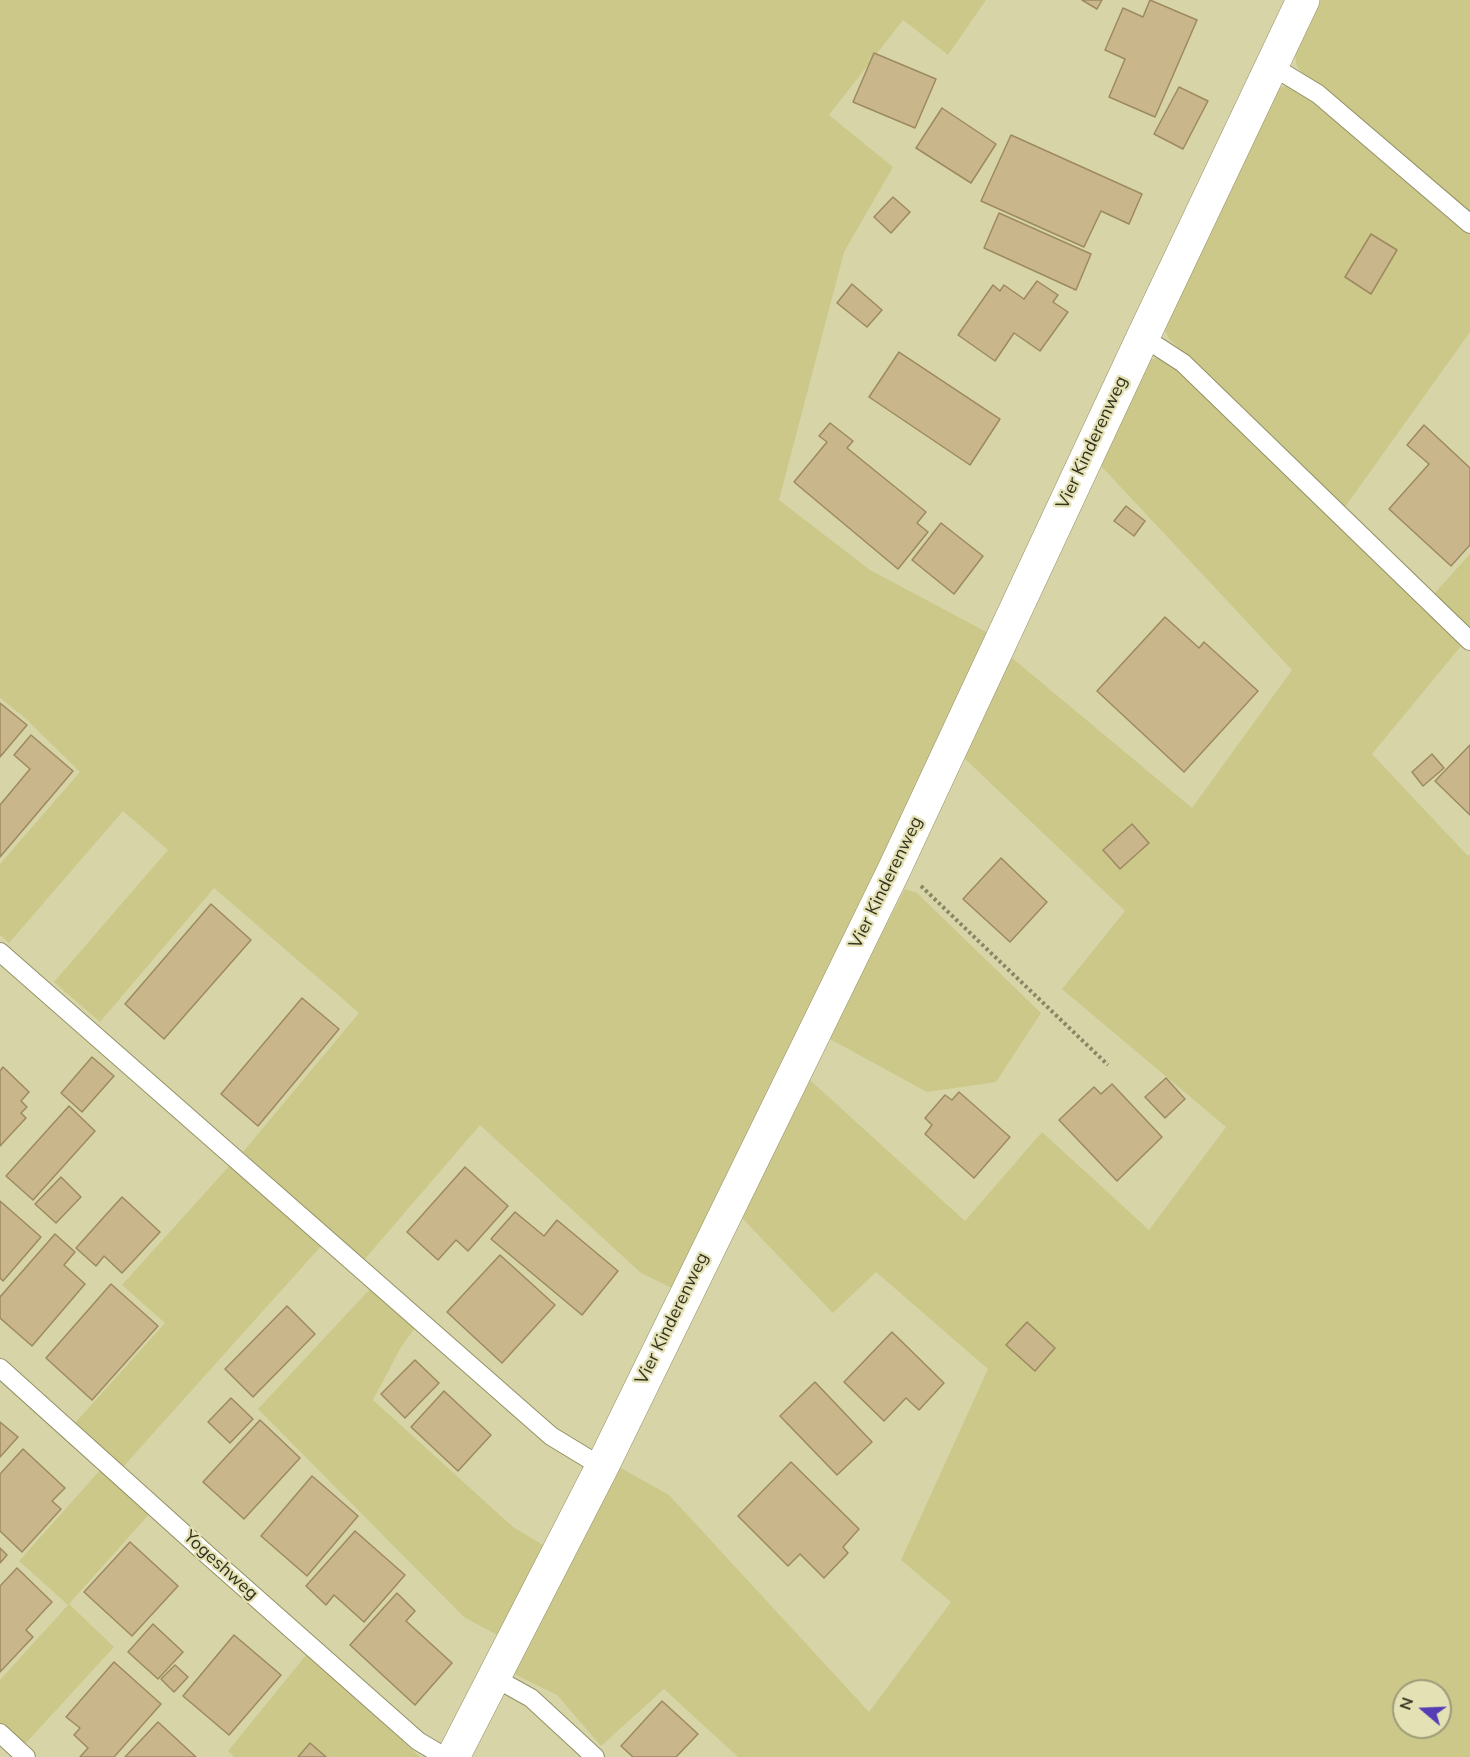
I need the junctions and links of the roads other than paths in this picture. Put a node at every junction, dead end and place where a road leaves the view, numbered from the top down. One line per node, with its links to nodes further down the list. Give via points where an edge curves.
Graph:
1 (1303, 0): 2 (street, Vier Kinderenweg)
2 (1272, 66): 3 (lane, via 1318,94); 4 (street, Vier Kinderenweg)
3 (1470, 224)
4 (1143, 337): 5 (lane, via 1183,363); 8 (street, Vier Kinderenweg, via 894,870)
5 (1470, 641)
6 (0, 952): 8 (lane, via 551,1436)
7 (0, 1368): 12 (lane, Yogeshweg, via 418,1741)
8 (602, 1467): 9 (street, Vier Kinderenweg)
9 (495, 1678): 13 (street, Vier Kinderenweg); 14 (lane, via 531,1698)
10 (0, 1733): 11 (lane)
11 (26, 1757)
12 (445, 1757)
13 (453, 1757)
14 (595, 1757)

